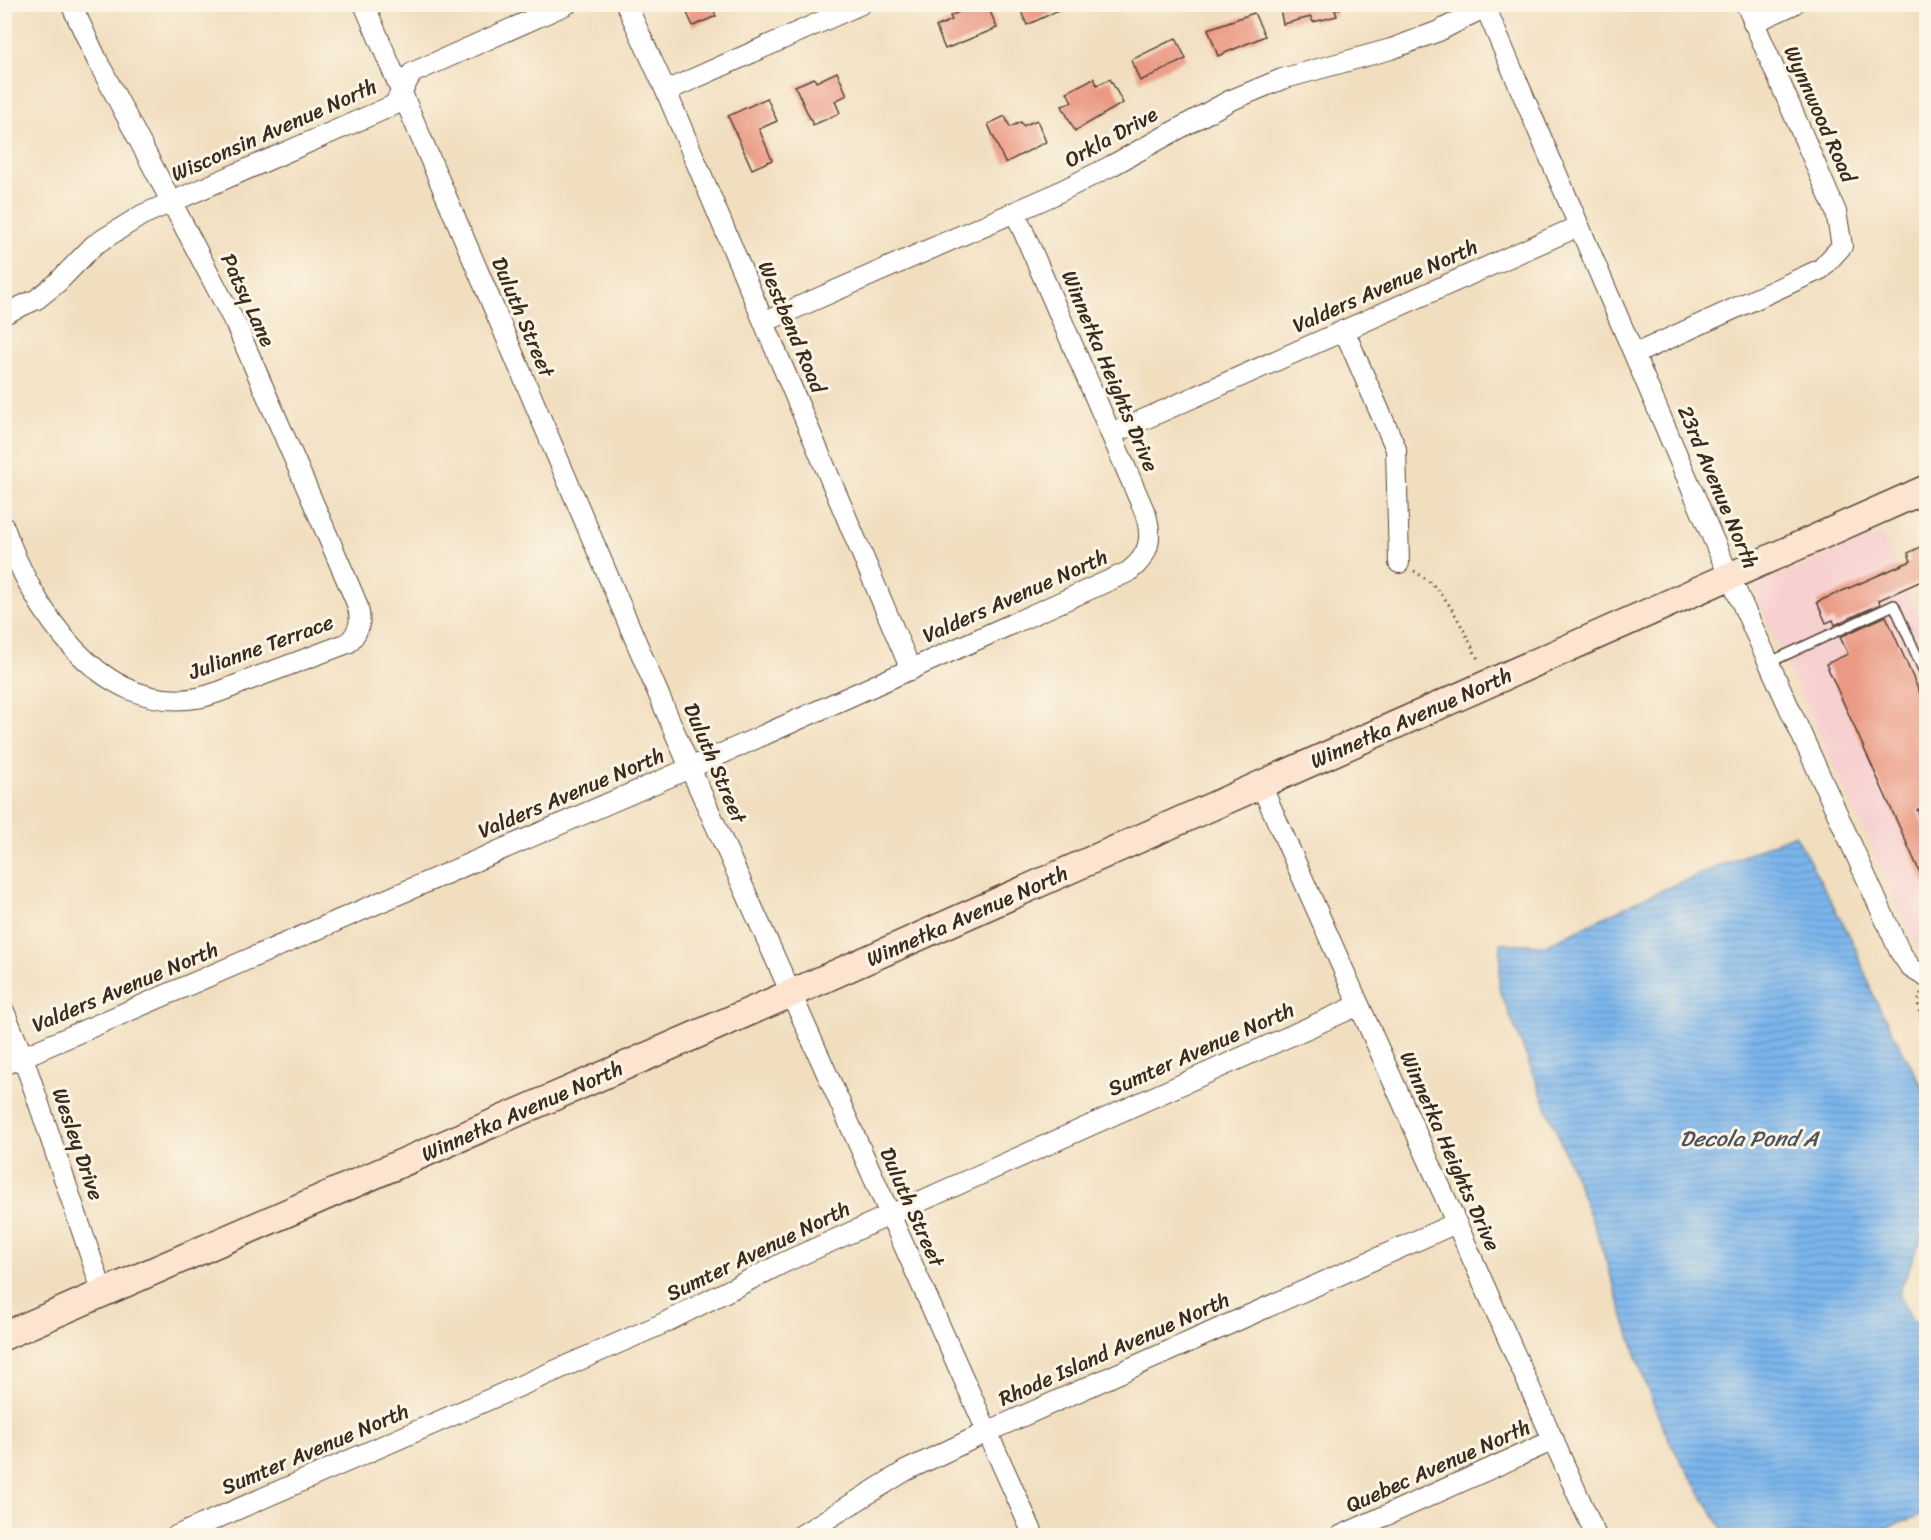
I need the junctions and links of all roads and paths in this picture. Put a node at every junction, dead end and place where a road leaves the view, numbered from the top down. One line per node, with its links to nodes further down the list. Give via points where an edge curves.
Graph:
1 (71, 4): 11 (street, Patsy Lane)
2 (364, 4): 10 (street, Duluth Street)
3 (567, 4): 10 (street, Wisconsin Avenue North, via 412,73)
4 (626, 4): 9 (street, Westbend Road)
5 (861, 4): 9 (street)
6 (1794, 4): 8 (street)
7 (1485, 6): 12 (street, Orkla Drive, via 1439,31 1391,49 1282,80 1238,97 1111,166); 13 (street, 23rd Avenue North)
8 (1749, 14): 17 (street, Wynnwood Road, via 1836,212 1842,246 1821,269)
9 (666, 91): 15 (street, Westbend Road)
10 (401, 92): 11 (street, Wisconsin Avenue North, via 394,105); 29 (street, Duluth Street)
11 (172, 201): 14 (street, Wisconsin Avenue North, via 116,229 37,299); 24 (street, Patsy Lane, via 237,327 355,599)
12 (1015, 212): 15 (street, Orkla Drive); 18 (street, Winnetka Heights Drive)
13 (1579, 226): 16 (street, Valders Avenue North); 17 (street, 23rd Avenue North)
14 (4, 315)
15 (764, 322): 27 (street, Westbend Road)
16 (1344, 330): 18 (street, Valders Avenue North); 22 (street, via 1396,448)
17 (1635, 354): 23 (street, 23rd Avenue North)
18 (1111, 434): 21 (street, Winnetka Heights Drive, via 1146,515 1151,533)
19 (1926, 489): 23 (main road, Winnetka Avenue North)
20 (4, 527): 24 (street, Julianne Terrace, via 33,591 60,629 88,663 113,682 140,693 169,698 206,695 348,643)
21 (1148, 551): 27 (street, Valders Avenue North, via 1128,572)
22 (1399, 563): 25 (path, via 1427,578 1452,607)
23 (1730, 577): 26 (street, 23rd Avenue North); 30 (main road, Winnetka Avenue North)
24 (360, 625)
25 (1479, 661)
26 (1768, 663): 28 (lane, via 1894,605); 31 (street, 23rd Avenue North, via 1900,952 1911,968)
27 (911, 670): 29 (street, Valders Avenue North)
28 (1926, 676)
29 (690, 768): 32 (street, Duluth Street); 36 (street, Valders Avenue North)
30 (1261, 785): 32 (main road, Winnetka Avenue North); 33 (street, Winnetka Heights Drive)
31 (1926, 977): 35 (path, via 1918,1003)
32 (790, 994): 38 (street, Duluth Street); 40 (main road, Winnetka Avenue North)
33 (1359, 1005): 38 (street, Sumter Avenue North); 39 (street, Winnetka Heights Drive)
34 (4, 1011): 36 (street, Wesley Drive)
35 (1926, 1045)
36 (23, 1057): 37 (street, Valders Avenue North); 40 (street, Wesley Drive)
37 (4, 1065)
38 (890, 1214): 42 (street, Duluth Street); 44 (street, Sumter Avenue North, via 662,1324)
39 (1456, 1223): 42 (street, Rhode Island Avenue North); 43 (street, Winnetka Heights Drive)
40 (103, 1293): 41 (main road, Winnetka Avenue North)
41 (4, 1336)
42 (987, 1431): 45 (street, Rhode Island Avenue North, via 905,1471); 46 (street, Duluth Street)
43 (1554, 1440): 47 (street, Quebec Avenue North); 48 (street, Winnetka Heights Drive)
44 (176, 1536)
45 (800, 1536)
46 (1034, 1536)
47 (1341, 1536)
48 (1596, 1536)

